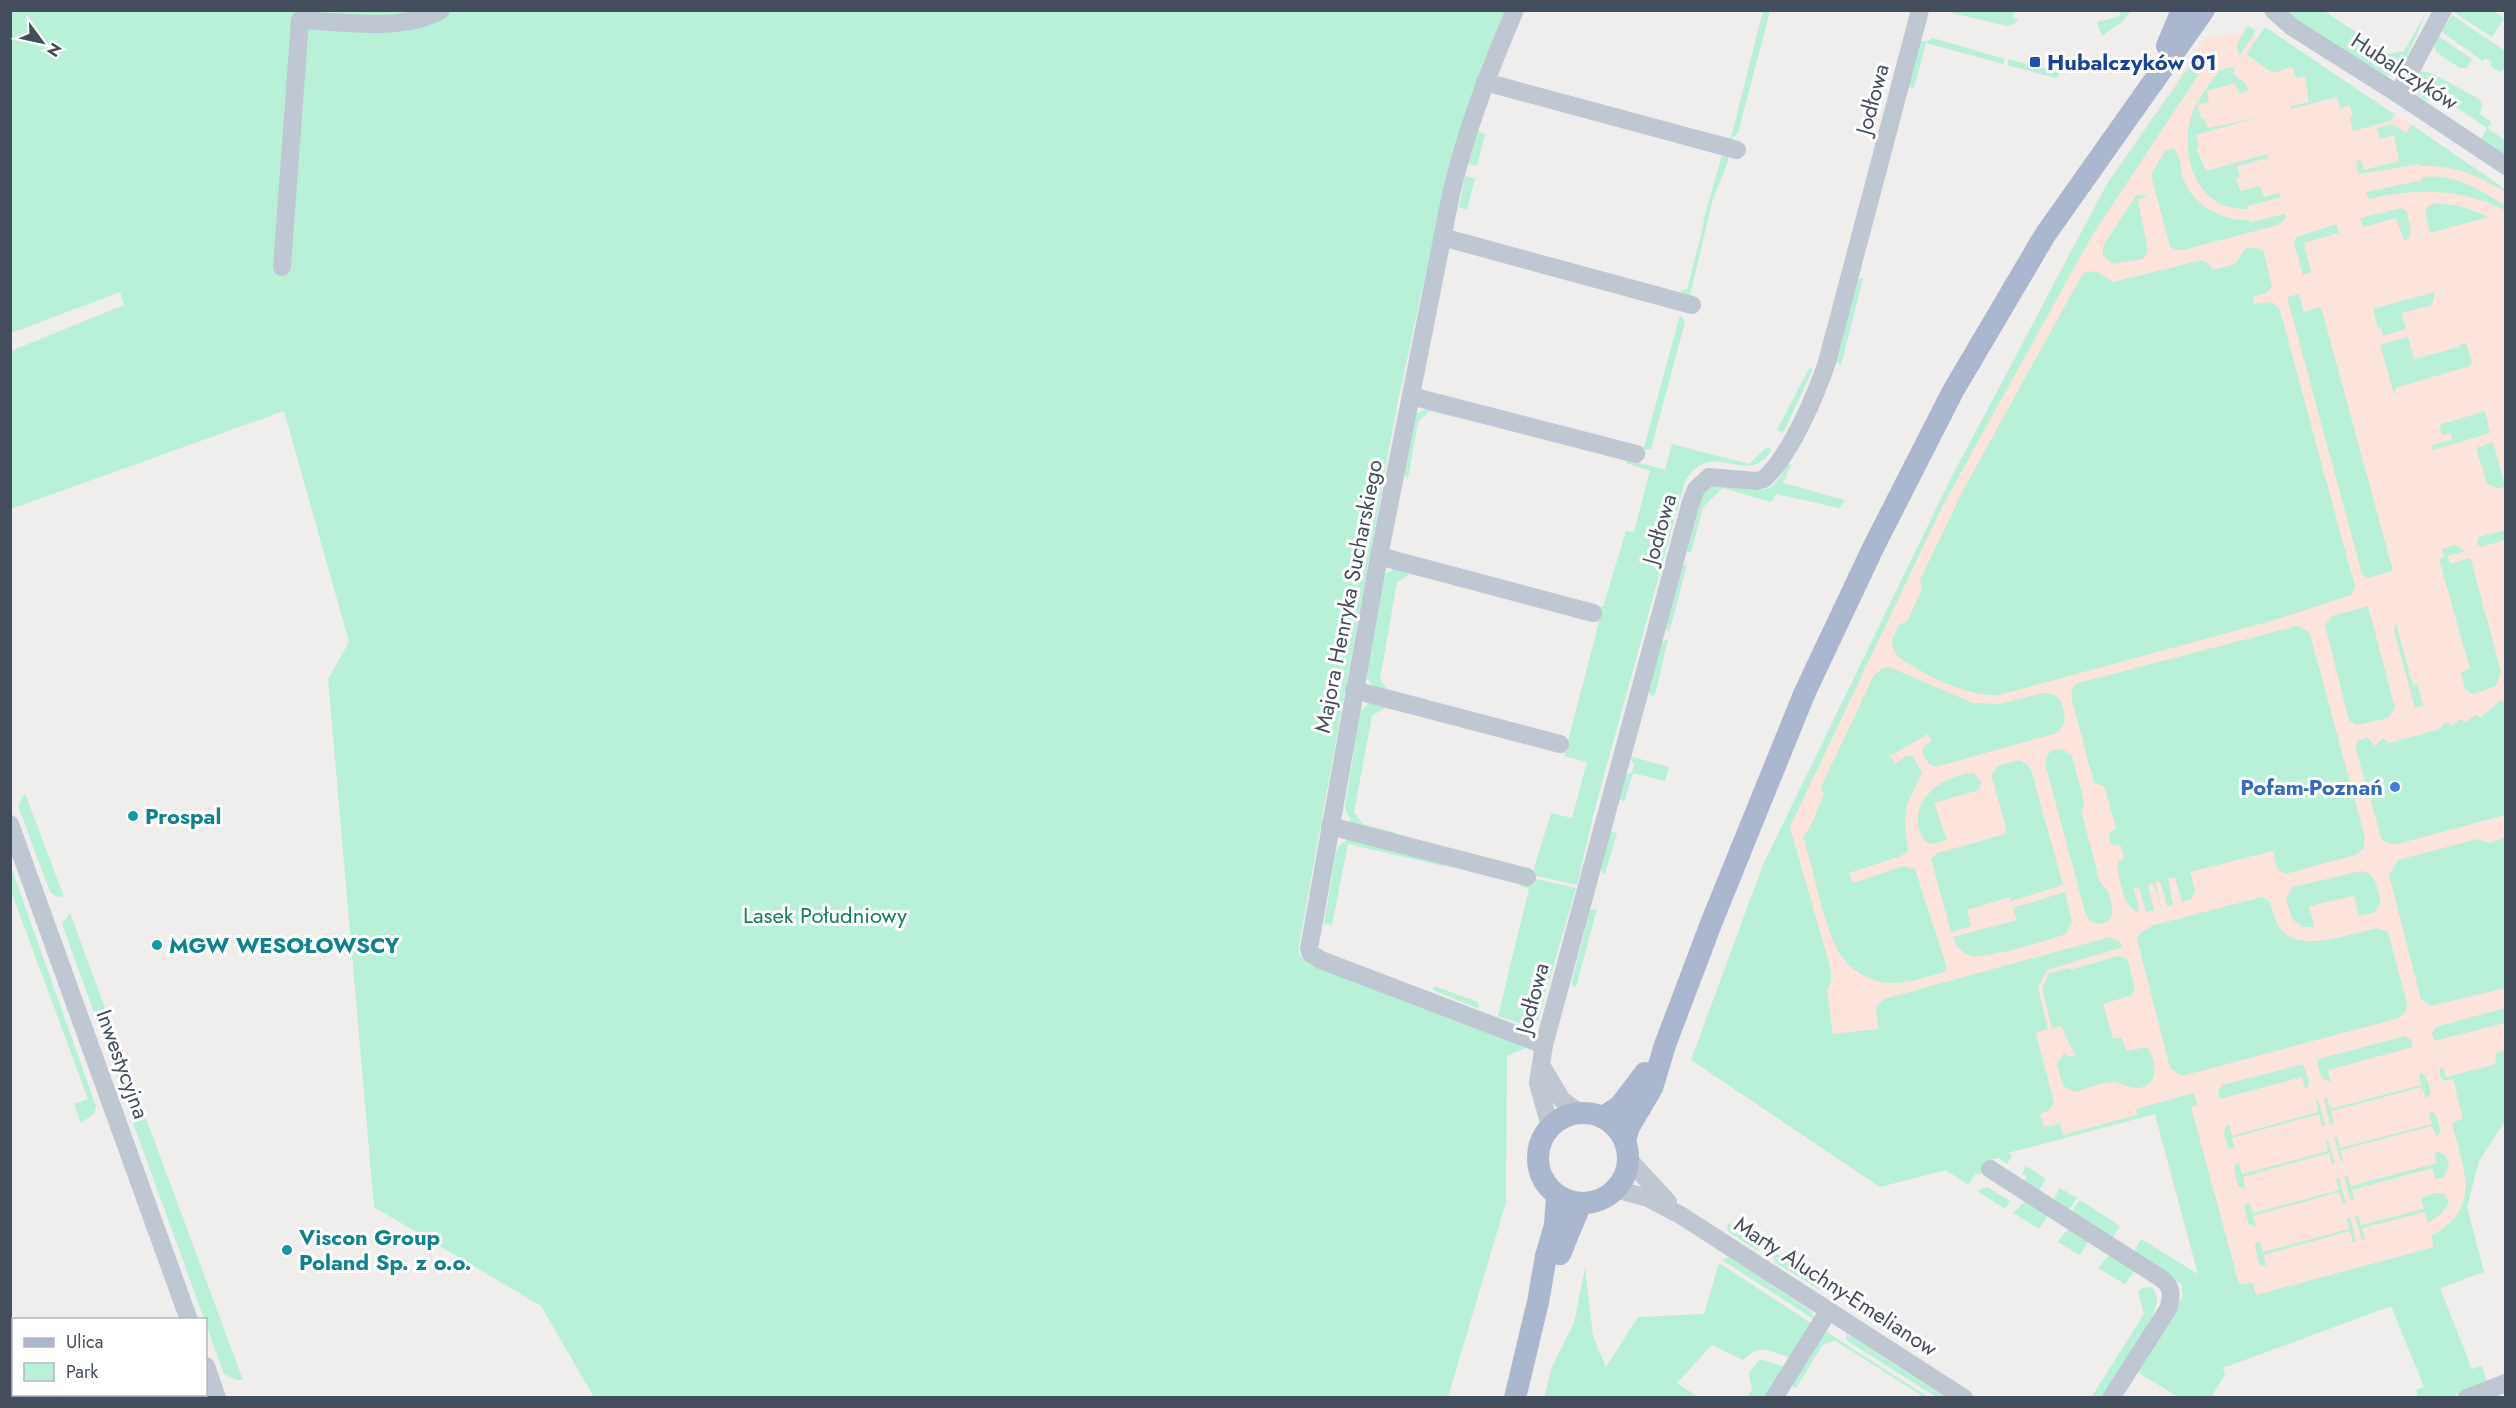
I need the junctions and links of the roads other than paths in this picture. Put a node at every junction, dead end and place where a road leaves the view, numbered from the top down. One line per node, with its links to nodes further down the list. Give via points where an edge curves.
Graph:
1 (441, 10): 15 (street, via 416,20 373,24 300,20)
2 (1515, 10): 9 (street, Majora Henryka Sucharskiego)
3 (1920, 10): 26 (street, Jodłowa, via 1827,362 1814,396 1776,465 1764,479 1709,477 1696,489 1690,505)
4 (2182, 10): 10 (main road)
5 (2204, 10): 10 (main road)
6 (2259, 10): 8 (street, Hubalczyków)
7 (2443, 10): 11 (street)
8 (2276, 14): 11 (street, Hubalczyków)
9 (1485, 82): 12 (street); 14 (street, Majora Henryka Sucharskiego, via 1463,145)
10 (2151, 83): 27 (main road, via 2045,235 1953,391 1874,546 1805,692)
11 (2398, 94): 13 (street, Hubalczyków)
12 (1737, 150)
13 (2505, 166)
14 (1442, 237): 16 (street); 17 (street, Majora Henryka Sucharskiego)
15 (282, 267)
16 (1692, 305)
17 (1411, 396): 18 (street); 19 (street, Majora Henryka Sucharskiego)
18 (1636, 454)
19 (1379, 556): 20 (street); 21 (street, Majora Henryka Sucharskiego)
20 (1593, 614)
21 (1354, 690): 22 (street); 24 (street, Majora Henryka Sucharskiego)
22 (1560, 744)
23 (10, 824): 40 (street, Inwestycyjna)
24 (1330, 826): 25 (street); 26 (street, Majora Henryka Sucharskiego, via 1311,954)
25 (1527, 876)
26 (1544, 1045): 28 (street, Jodłowa)
27 (1665, 1045): 30 (main road, via 1630,1096); 32 (main road, via 1652,1088 1629,1127)
28 (1541, 1065): 29 (street, via 1562,1100); 31 (street, Jodłowa, via 1538,1083)
29 (1580, 1113): 30 (main road); 31 (main road)
30 (1603, 1117): 32 (main road, via 1622,1132)
31 (1550, 1126): 35 (main road, via 1541,1139 1538,1155 1542,1177)
32 (1627, 1149): 34 (main road, via 1626,1173); 37 (street, Marty Aluchny-Emelianow, via 1660,1195)
33 (1990, 1169): 47 (street, via 2169,1286 2168,1309)
34 (1615, 1190): 36 (main road, via 1594,1202); 37 (street, Marty Aluchny-Emelianow, via 1648,1198)
35 (1557, 1196): 36 (main road); 38 (main road, via 1556,1225)
36 (1581, 1203): 38 (main road)
37 (1682, 1216): 39 (street, Marty Aluchny-Emelianow)
38 (1538, 1302): 44 (main road)
39 (1829, 1310): 45 (street); 46 (street, Marty Aluchny-Emelianow)
40 (188, 1318)
41 (207, 1369): 43 (street)
42 (2505, 1383): 48 (street)
43 (217, 1398)
44 (1515, 1398)
45 (1774, 1398)
46 (1964, 1398)
47 (2111, 1398)
48 (2467, 1398)

